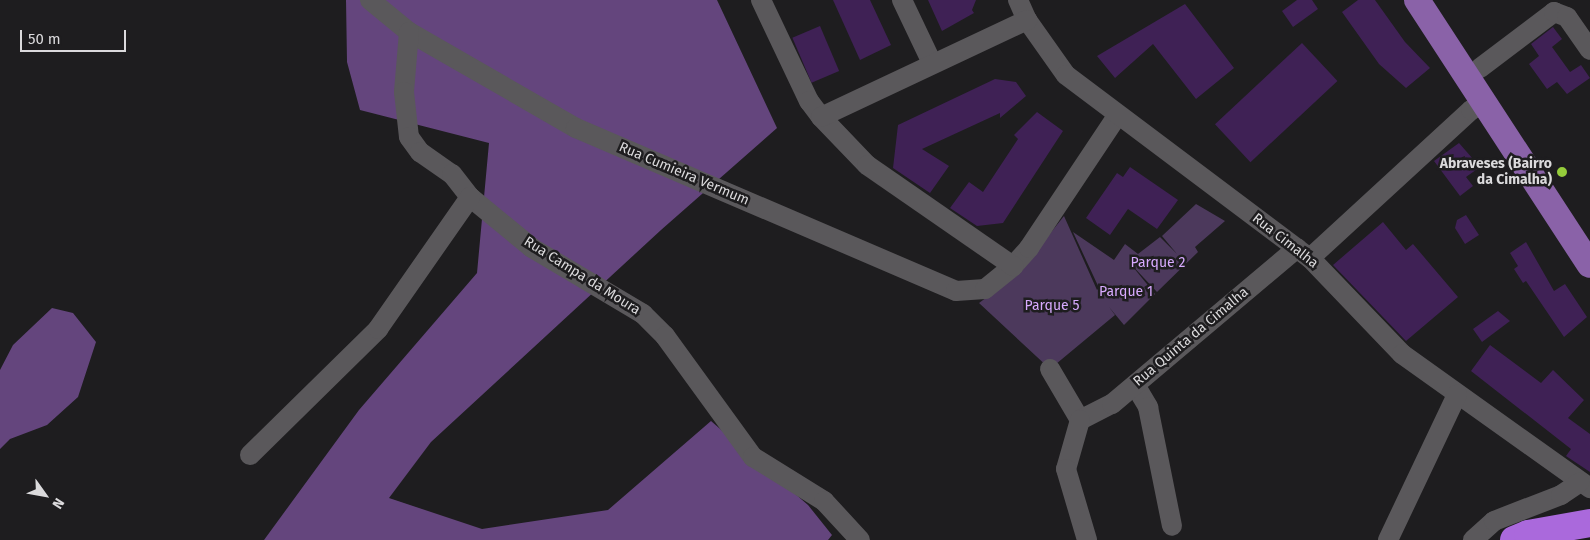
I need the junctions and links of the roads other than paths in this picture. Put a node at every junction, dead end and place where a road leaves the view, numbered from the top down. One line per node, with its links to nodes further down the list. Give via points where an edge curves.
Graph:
1 (370, 0): 8 (street, Rua Cumieira Vermum)
2 (761, 0): 14 (street, via 809,101)
3 (902, 0): 10 (street)
4 (1018, 0): 7 (street, Rua Cimalha)
5 (1417, 0): 12 (main road)
6 (1434, 0): 11 (main road)
7 (1027, 20): 10 (street); 13 (street, Rua Cimalha, via 1066,75)
8 (409, 32): 15 (street, Rua Campa da Moura, via 404,92 409,137 420,152 452,174); 19 (street, Rua Cumieira Vermum, via 576,128 956,291 985,289)
9 (1590, 50): 11 (street, via 1567,17 1554,12)
10 (932, 63): 14 (street)
11 (1480, 68): 16 (main road)
12 (1484, 104): 17 (street, Rua Quinta da Cimalha, via 1472,110); 18 (main road)
13 (1117, 116): 17 (street, Rua Cimalha); 19 (street, Rua Cumieira Vermum, via 1029,248)
14 (821, 117): 19 (street, via 867,165)
15 (470, 197): 24 (street, via 378,329); 29 (street, Rua Campa da Moura, via 532,248 643,314 665,336 752,457 824,501)
16 (1590, 235)
17 (1303, 253): 21 (street, Rua Quinta da Cimalha); 22 (street, Rua Cimalha, via 1402,354)
18 (1590, 265)
19 (1013, 266)
20 (1050, 368): 23 (street)
21 (1135, 385): 23 (street, Rua Quinta da Cimalha, via 1112,404); 27 (street, via 1148,407)
22 (1457, 394): 25 (street, Rua Cimalha); 31 (street)
23 (1080, 420): 30 (street, via 1066,469)
24 (250, 455)
25 (1584, 486): 32 (street, via 1494,521)
26 (1590, 522): 33 (highway)
27 (1172, 526)
28 (1590, 534): 34 (highway)
29 (860, 540)
30 (1086, 540)
31 (1388, 540)
32 (1473, 540)
33 (1514, 540)
34 (1556, 540)

